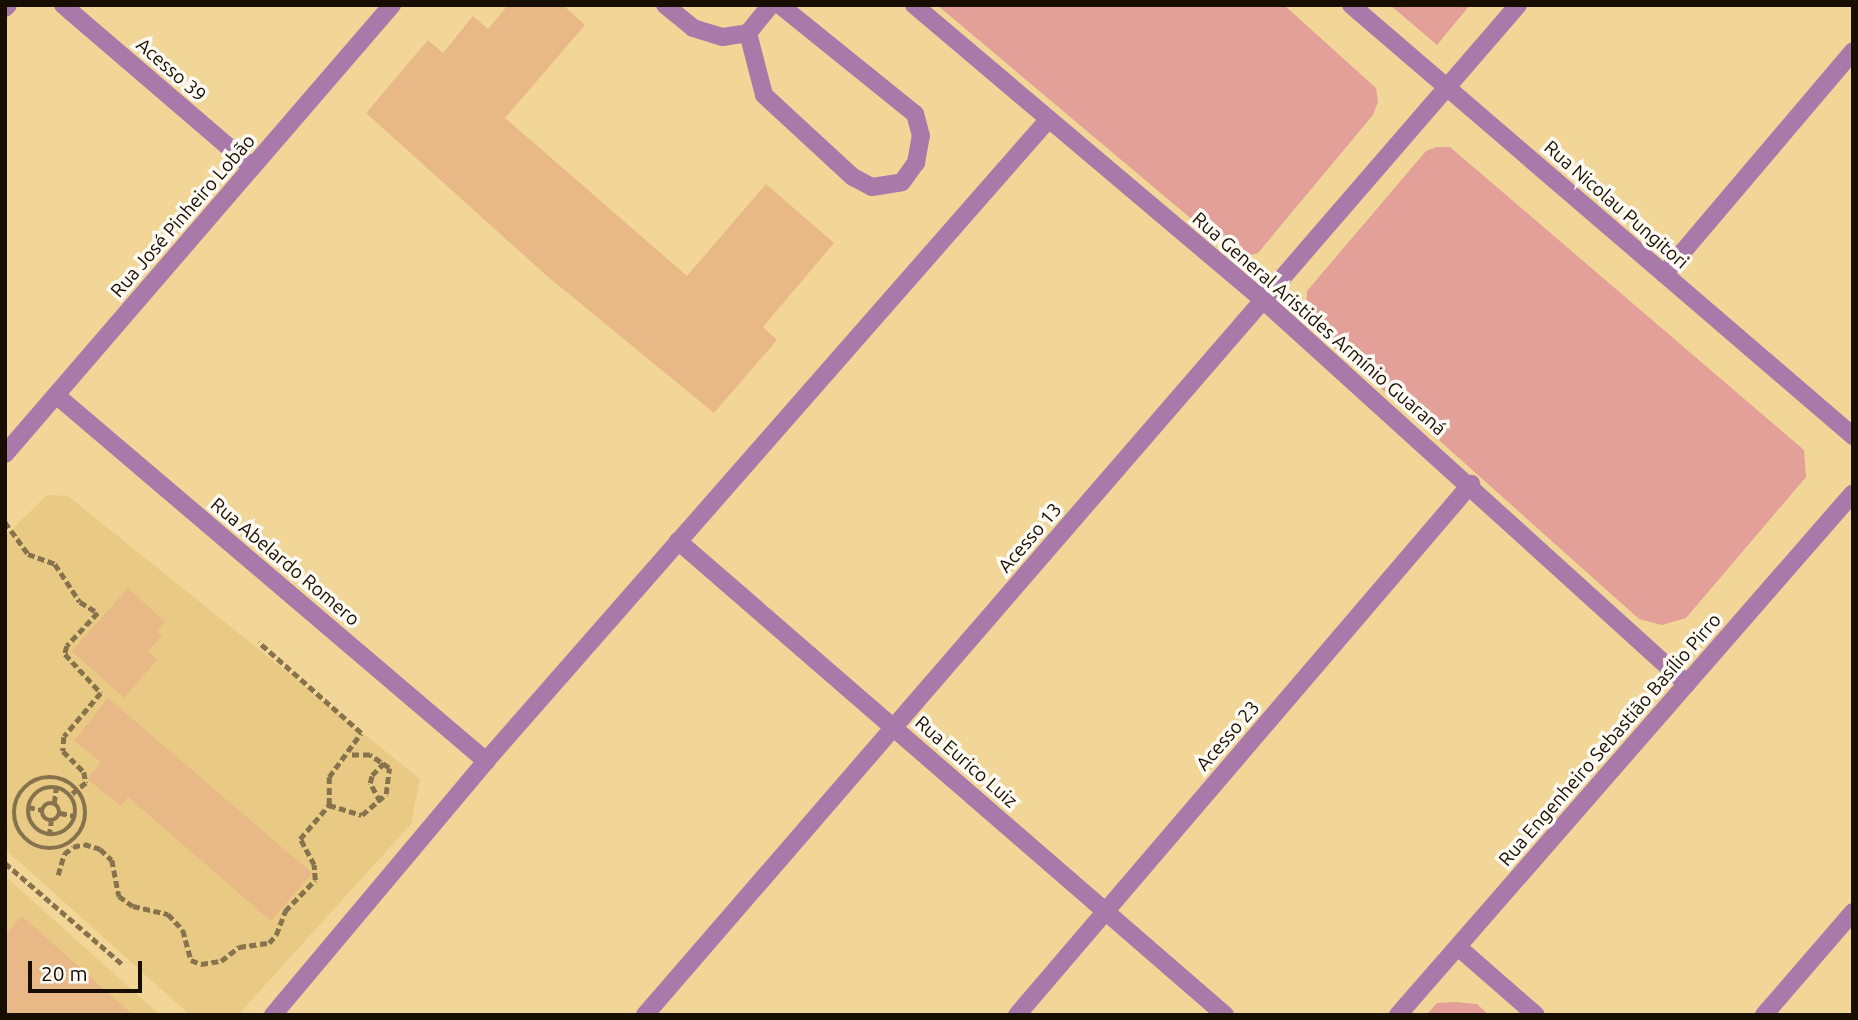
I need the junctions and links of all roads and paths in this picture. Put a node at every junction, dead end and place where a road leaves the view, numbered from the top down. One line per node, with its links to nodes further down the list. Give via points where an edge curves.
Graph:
1 (63, 5): 13 (street, Acesso 39)
2 (392, 5): 13 (street, Rua José Pinheiro Lobão)
3 (665, 5): 9 (street, via 693,28 723,37)
4 (771, 5): 9 (street)
5 (780, 5): 9 (street, via 915,114 921,136 916,163 902,182 872,187 853,177 764,95)
6 (914, 5): 12 (street, Rua General Aristides Armínio Guaraná)
7 (1351, 5): 11 (street, Rua Nicolau Pungitori)
8 (1518, 5): 11 (street, Acesso 13)
9 (748, 33)
10 (1853, 51): 14 (street)
11 (1447, 88): 14 (street, Rua Nicolau Pungitori); 15 (street, Acesso 13)
12 (1048, 120): 15 (street, Rua General Aristides Armínio Guaraná); 22 (street)
13 (252, 167): 16 (street, Rua José Pinheiro Lobão)
14 (1664, 274): 17 (street, Rua Nicolau Pungitori)
15 (1263, 300): 19 (street, Rua General Aristides Armínio Guaraná); 25 (street, Acesso 13)
16 (56, 395): 18 (street, Rua José Pinheiro Lobão); 27 (street, Rua Abelardo Romero)
17 (1853, 436)
18 (5, 454)
19 (1471, 485): 24 (street, Rua General Aristides Armínio Guaraná); 45 (street, Acesso 23)
20 (1853, 493): 24 (street, Rua Engenheiro Sebastião Basílio Pirro)
21 (5, 522): 30 (path, via 27,554 55,564 80,602 98,613 65,654 101,693 62,745 84,772 86,783)
22 (678, 541): 25 (street, Rua Eurico Luiz); 27 (street)
23 (258, 642): 26 (path, via 361,733)
24 (1687, 684): 47 (street, Rua Engenheiro Sebastião Basílio Pirro)
25 (894, 728): 45 (street, Rua Eurico Luiz); 50 (street, Acesso 13)
26 (348, 755): 28 (path, via 370,755); 34 (path, via 329,778)
27 (486, 761): 49 (street)
28 (384, 763): 32 (path, via 389,780); 32 (path, via 370,783)
29 (56, 788): 31 (path); 33 (path); 35 (path, via 37,792)
30 (78, 790): 31 (path); 42 (path, via 87,816); 42 (path, via 62,779 39,778 15,804 17,828 33,845 56,849)
31 (70, 796): 38 (path)
32 (380, 802): 34 (path, via 362,815)
33 (54, 803): 36 (path, via 47,803); 37 (path)
34 (329, 805): 42 (path, via 300,839 314,865 315,880 285,911 276,935 269,943 239,947 211,964 191,960 183,930 168,914 133,906 119,897 108,854 93,845)
35 (28, 807): 36 (path); 41 (path, via 33,828)
36 (42, 810): 39 (path)
37 (60, 813): 38 (path); 39 (path)
38 (76, 816): 40 (path)
39 (51, 821): 41 (path)
40 (64, 832): 41 (path); 42 (path)
41 (49, 836)
42 (72, 844): 44 (path)
43 (5, 863): 48 (path)
44 (58, 875)
45 (1106, 911): 51 (street, Acesso 23); 52 (street, Rua Eurico Luiz)
46 (1853, 912): 55 (street)
47 (1458, 947): 53 (street, Rua Engenheiro Sebastião Basílio Pirro); 54 (street)
48 (122, 964)
49 (273, 1015)
50 (645, 1015)
51 (1017, 1015)
52 (1225, 1015)
53 (1398, 1015)
54 (1535, 1015)
55 (1764, 1015)

